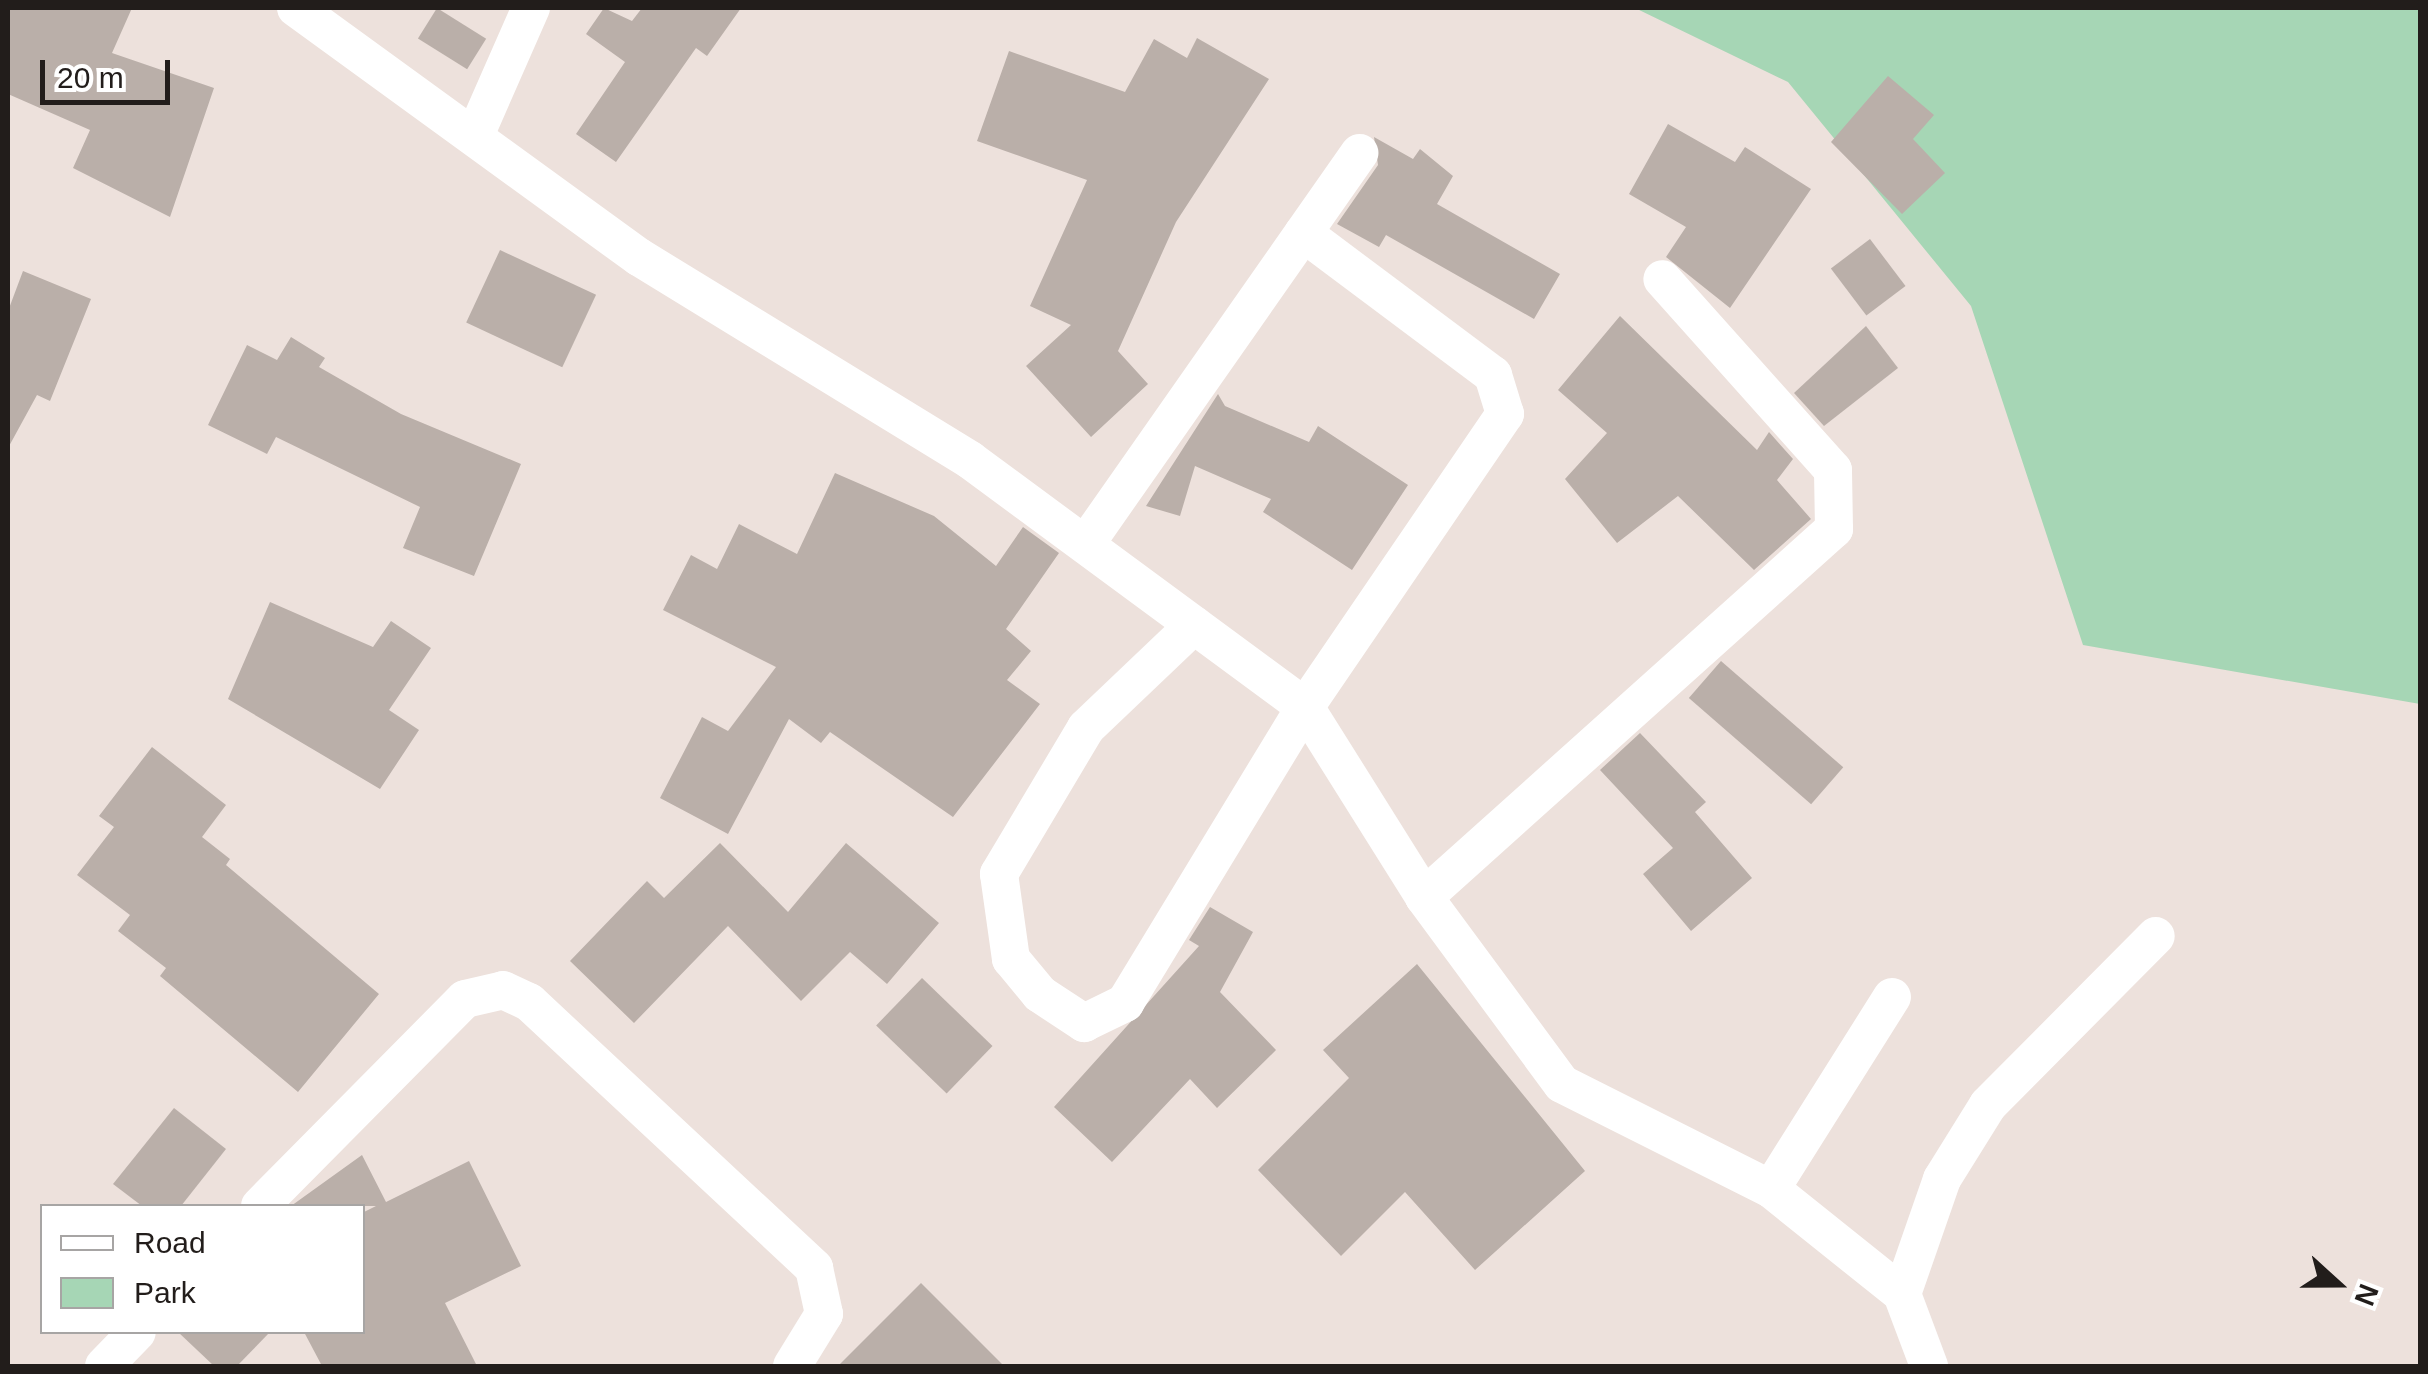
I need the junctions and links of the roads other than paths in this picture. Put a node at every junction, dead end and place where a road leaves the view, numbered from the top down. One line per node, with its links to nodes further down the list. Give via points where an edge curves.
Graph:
1 (296, 8): 3 (street)
2 (531, 8): 3 (street)
3 (476, 132): 7 (street, via 639,256)
4 (1358, 152): 5 (street)
5 (1303, 233): 7 (street); 9 (street, via 1493,375 1505,414)
6 (1662, 279): 10 (street, via 1833,470 1834,528)
7 (1087, 542): 8 (street)
8 (1194, 625): 9 (street); 9 (street, via 1086,728 999,874 1011,958 1040,994 1084,1023 1125,1003)
9 (1305, 706): 10 (street)
10 (1424, 897): 13 (street, via 1562,1084)
11 (2156, 936): 15 (street, via 1988,1105 1942,1179)
12 (1892, 997): 13 (street)
13 (1771, 1189): 15 (street)
14 (262, 1204): 18 (street, via 465,1000 503,990 530,1002 814,1268 824,1314)
15 (1902, 1294): 19 (street)
16 (134, 1334): 17 (street)
17 (104, 1366)
18 (792, 1366)
19 (1928, 1366)

